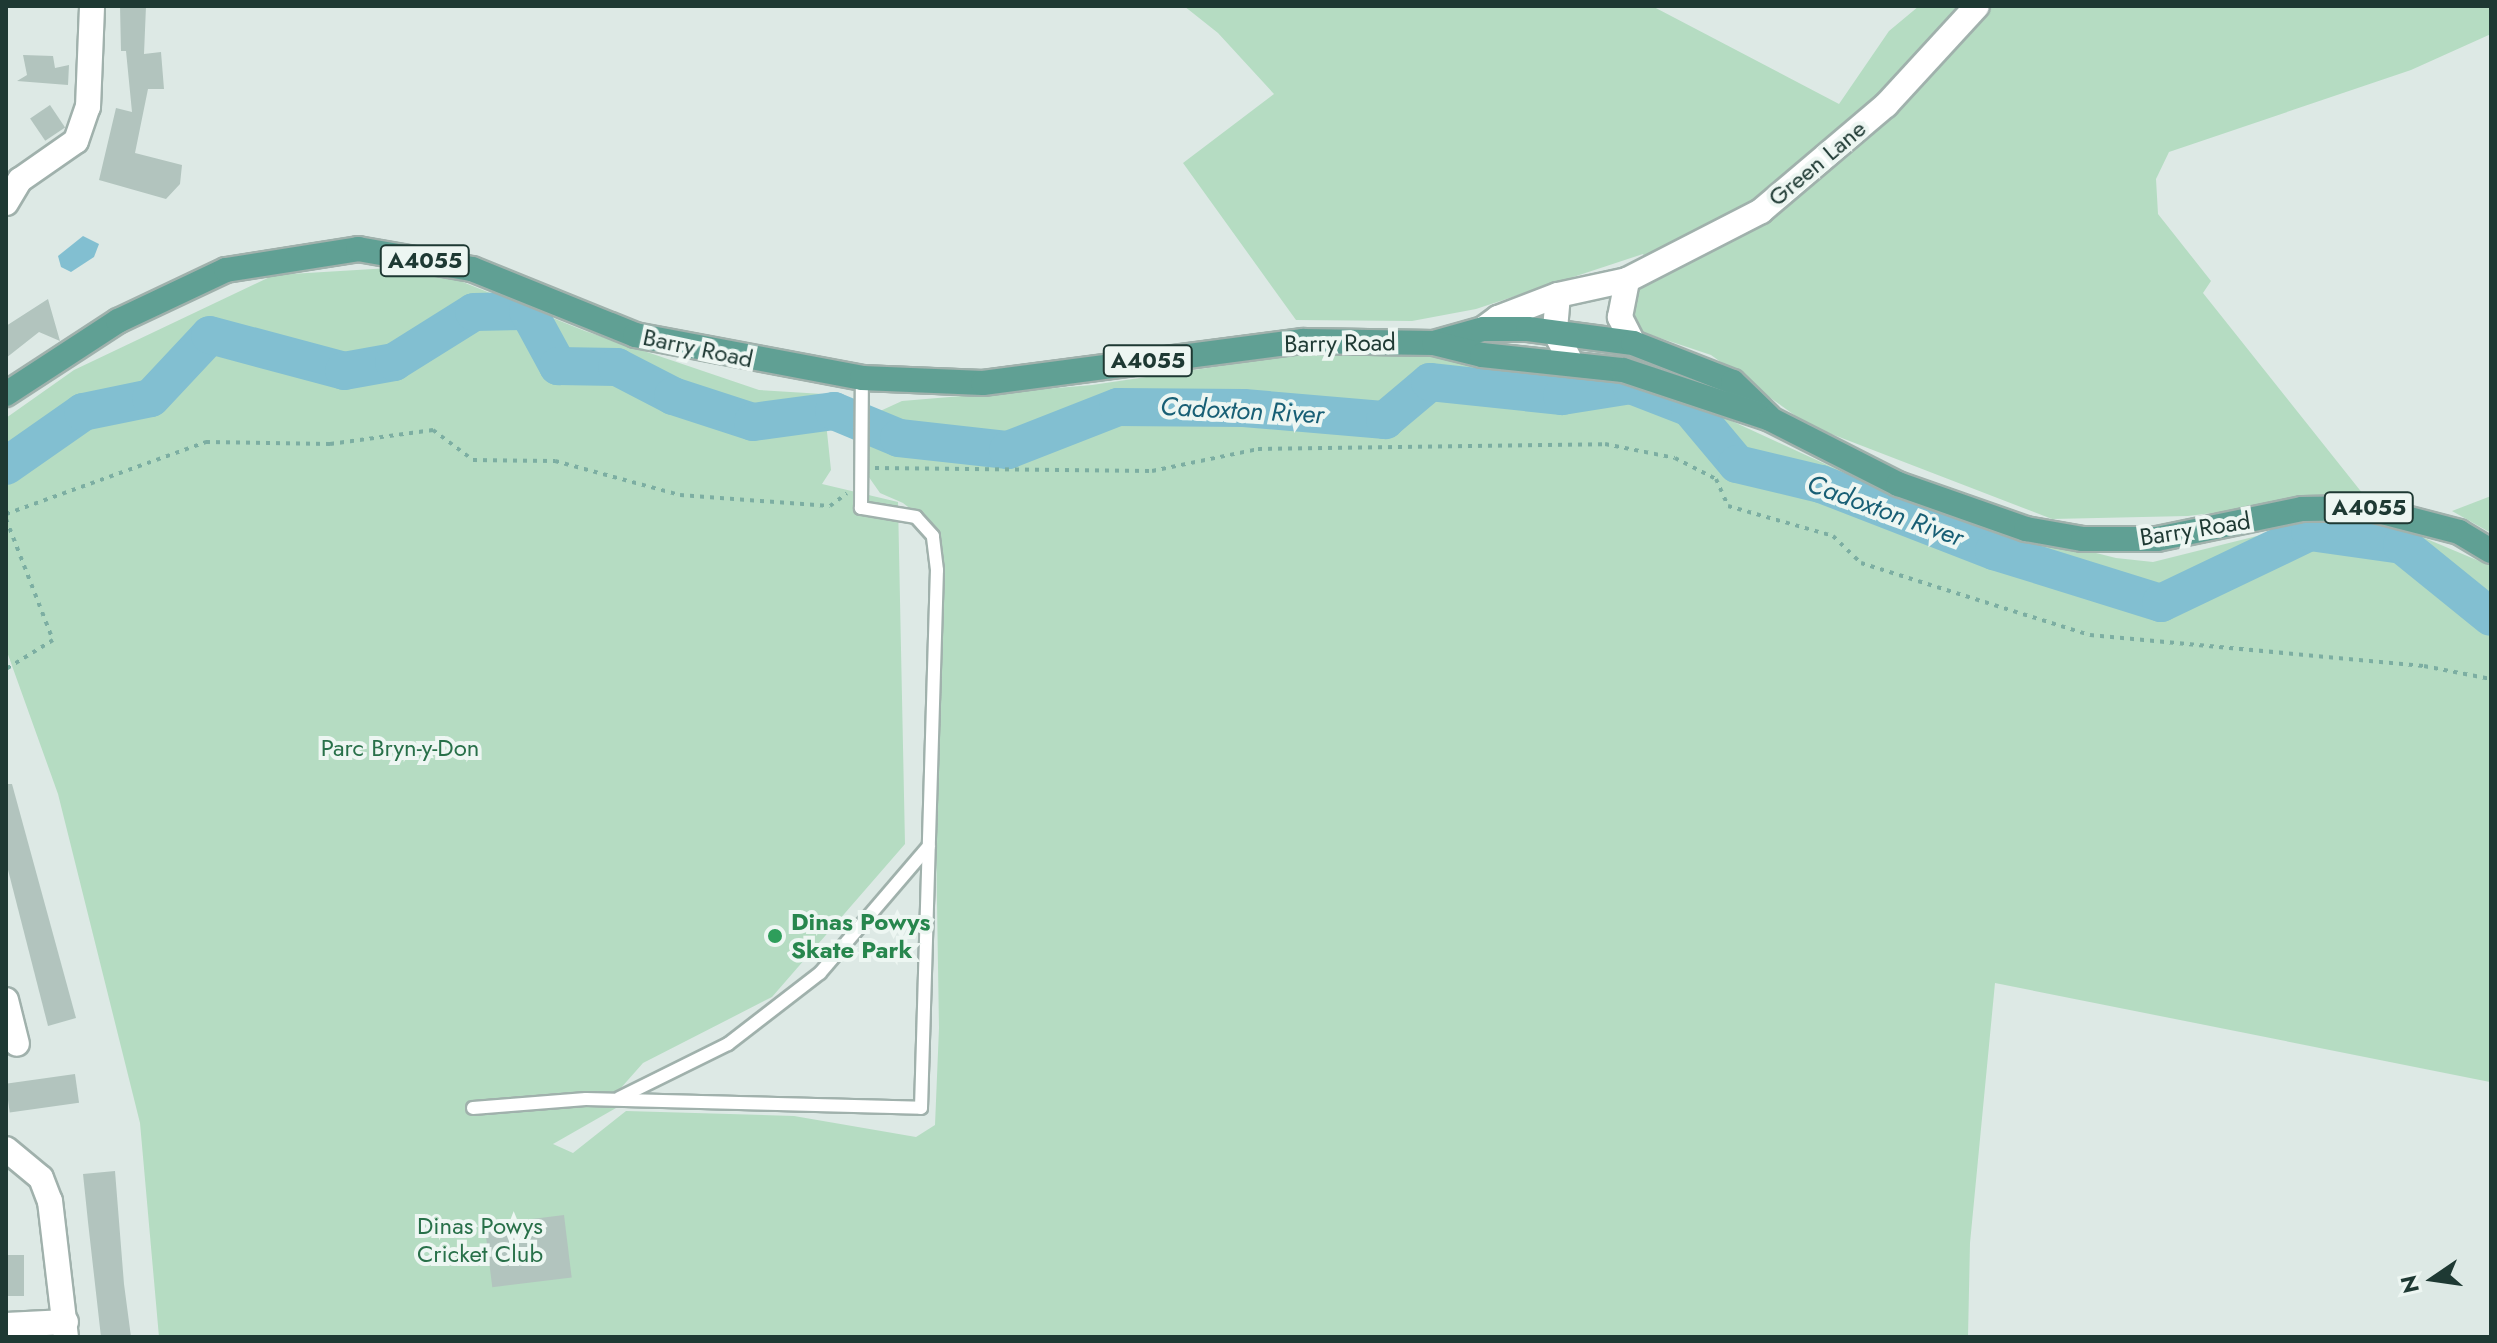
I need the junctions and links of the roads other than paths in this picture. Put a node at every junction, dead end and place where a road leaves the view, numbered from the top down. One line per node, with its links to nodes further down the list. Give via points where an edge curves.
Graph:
1 (92, 6): 3 (street, via 88,107 76,141 20,180)
2 (1977, 6): 4 (street, Green Lane, via 1886,105 1761,211)
3 (6, 203)
4 (1627, 280): 5 (street, Green Lane); 9 (street, via 1620,317)
5 (1558, 295): 6 (street, Green Lane); 7 (street)
6 (1483, 329): 7 (main road, Barry Road / A4055); 8 (main road, Barry Road / A4055)
7 (1555, 332): 9 (main road, Barry Road / A4055); 10 (street)
8 (1434, 343): 10 (main road, Barry Road / A4055, via 1482,355); 11 (main road, Barry Road / A4055, via 1303,341 983,383)
9 (1633, 343): 13 (main road, Barry Road / A4055, via 1733,382)
10 (1571, 362): 13 (main road, Barry Road / A4055, via 1623,370)
11 (862, 379): 12 (main road, Barry Road / A4055, via 635,335 472,269 358,249 226,270 118,321); 15 (lane, via 861,508 916,517 933,536 937,570)
12 (6, 394)
13 (1770, 419): 14 (main road, Barry Road / A4055, via 1898,484 2026,529 2083,539 2157,539 2302,509 2367,508 2459,532)
14 (2491, 551)
15 (929, 846): 18 (lane, via 820,973 728,1044); 18 (lane, via 921,1108)
16 (6, 1000): 17 (street)
17 (17, 1044)
18 (615, 1100): 19 (lane)
19 (473, 1108)
20 (6, 1149): 22 (street, via 41,1178 50,1201)
21 (6, 1325): 22 (street)
22 (66, 1330)

